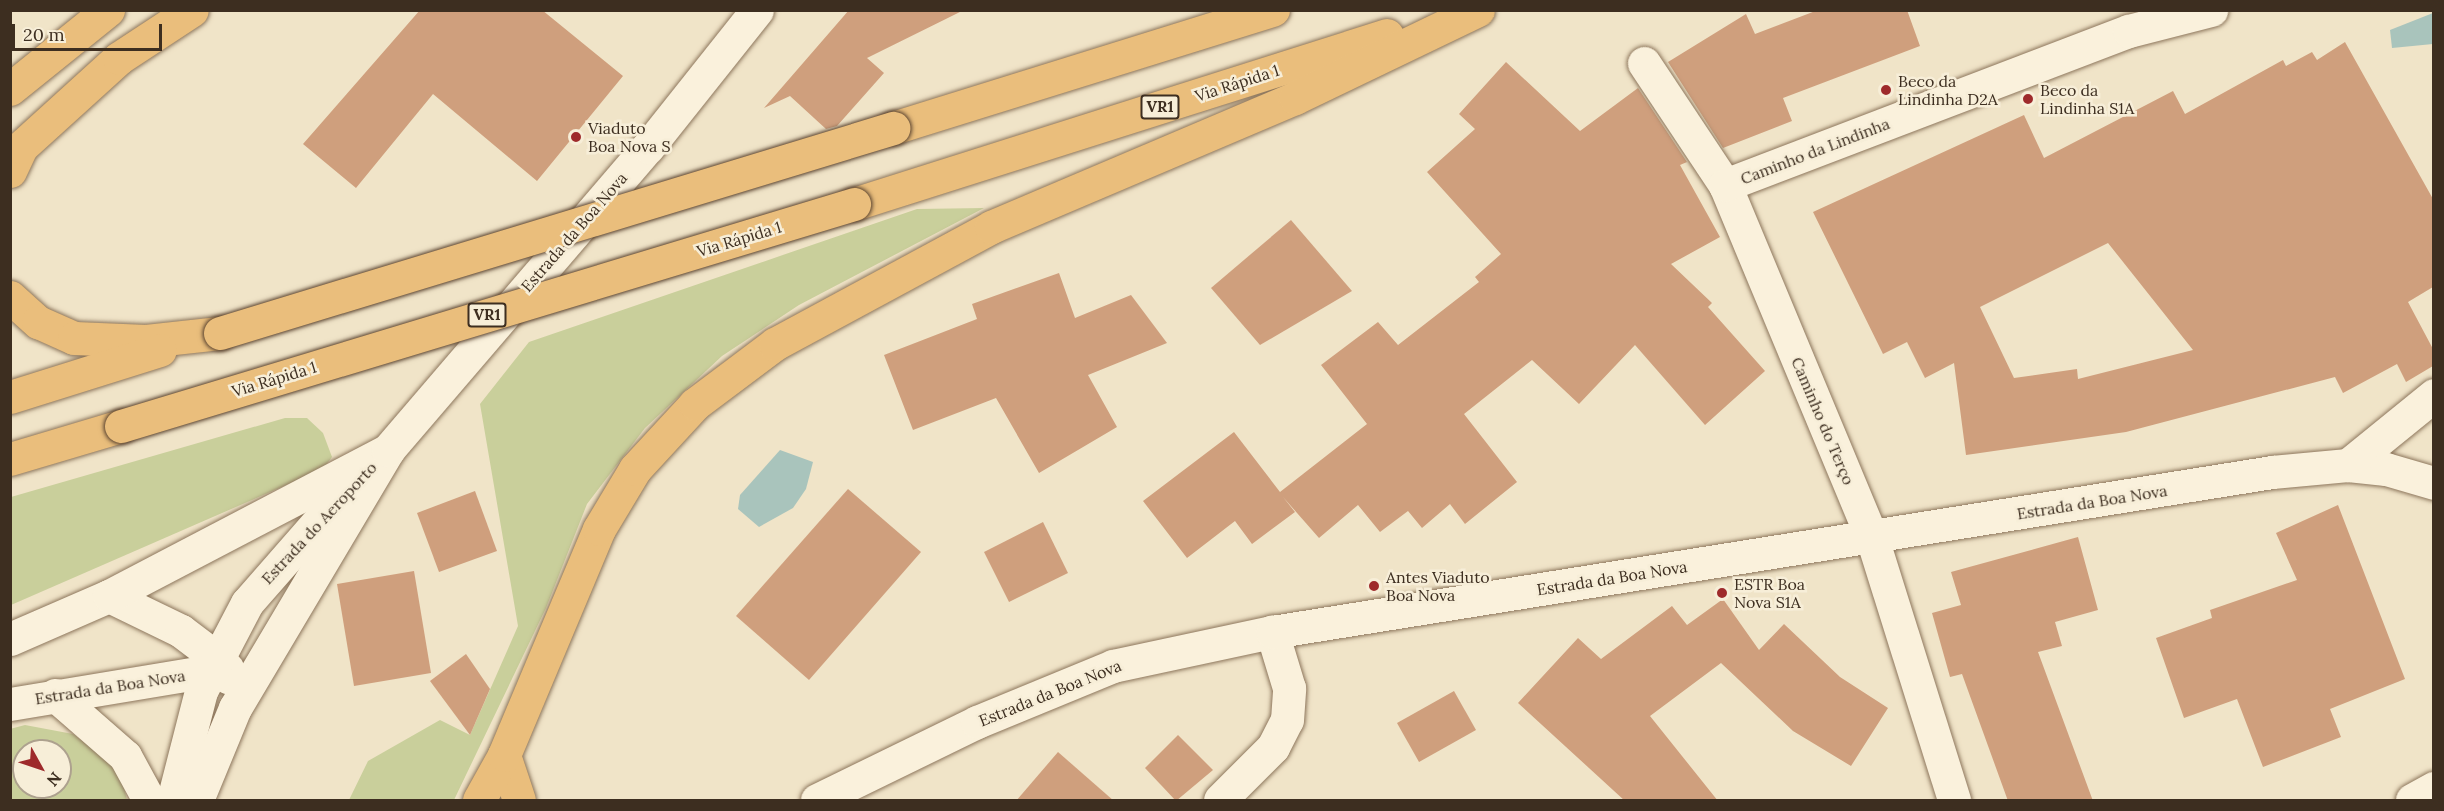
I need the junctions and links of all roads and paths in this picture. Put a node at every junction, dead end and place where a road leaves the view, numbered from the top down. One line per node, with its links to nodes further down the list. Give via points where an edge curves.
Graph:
1 (108, 10): 10 (highway)
2 (192, 10): 11 (highway, via 119,58 21,147)
3 (757, 10): 8 (main road, Estrada da Boa Nova)
4 (1273, 10): 14 (highway, bridge, via 220,333)
5 (1466, 10): 18 (highway, Via Rápida 1 / VR1, bridge, via 854,204)
6 (1478, 10): 30 (highway, via 1295,99 991,227 776,344 695,404 635,469 599,529)
7 (2211, 10): 12 (main road, Caminho da Lindinha, via 2128,31)
8 (735, 25): 17 (main road, Estrada da Boa Nova)
9 (1644, 63): 12 (main road, Caminho do Terço)
10 (10, 89)
11 (10, 171)
12 (1725, 185): 21 (main road, Caminho do Terço)
13 (10, 297): 14 (highway, via 38,322 74,338)
14 (144, 348): 16 (highway)
15 (2433, 395): 19 (main road)
16 (10, 397)
17 (388, 450): 22 (main road); 23 (main road, Estrada do Aeroporto); 26 (main road, Estrada do Aeroporto, via 298,541 247,603)
18 (10, 459)
19 (2348, 465): 20 (main road, Estrada da Boa Nova); 21 (main road, Estrada da Boa Nova)
20 (2433, 483)
21 (1872, 538): 24 (main road, Estrada da Boa Nova); 39 (main road, Caminho do Terço)
22 (109, 596): 25 (main road); 26 (main road, via 153,613)
23 (280, 630): 26 (main road); 29 (main road, Estrada do Aeroporto)
24 (1272, 632): 37 (main road, Estrada da Boa Nova, via 1113,666 976,722); 38 (main road, via 1289,688 1287,720 1273,747)
25 (10, 639)
26 (218, 667): 27 (main road, Estrada da Boa Nova); 29 (main road); 33 (main road, Estrada do Aeroporto)
27 (55, 694): 28 (main road, Estrada da Boa Nova); 32 (main road, via 125,756)
28 (10, 704)
29 (235, 708): 34 (main road, Estrada do Aeroporto)
30 (504, 756): 35 (highway); 36 (highway)
31 (2433, 788): 40 (main road)
32 (149, 801)
33 (173, 801)
34 (197, 801)
35 (479, 801)
36 (519, 801)
37 (817, 801)
38 (1220, 801)
39 (1954, 801)
40 (2412, 801)

